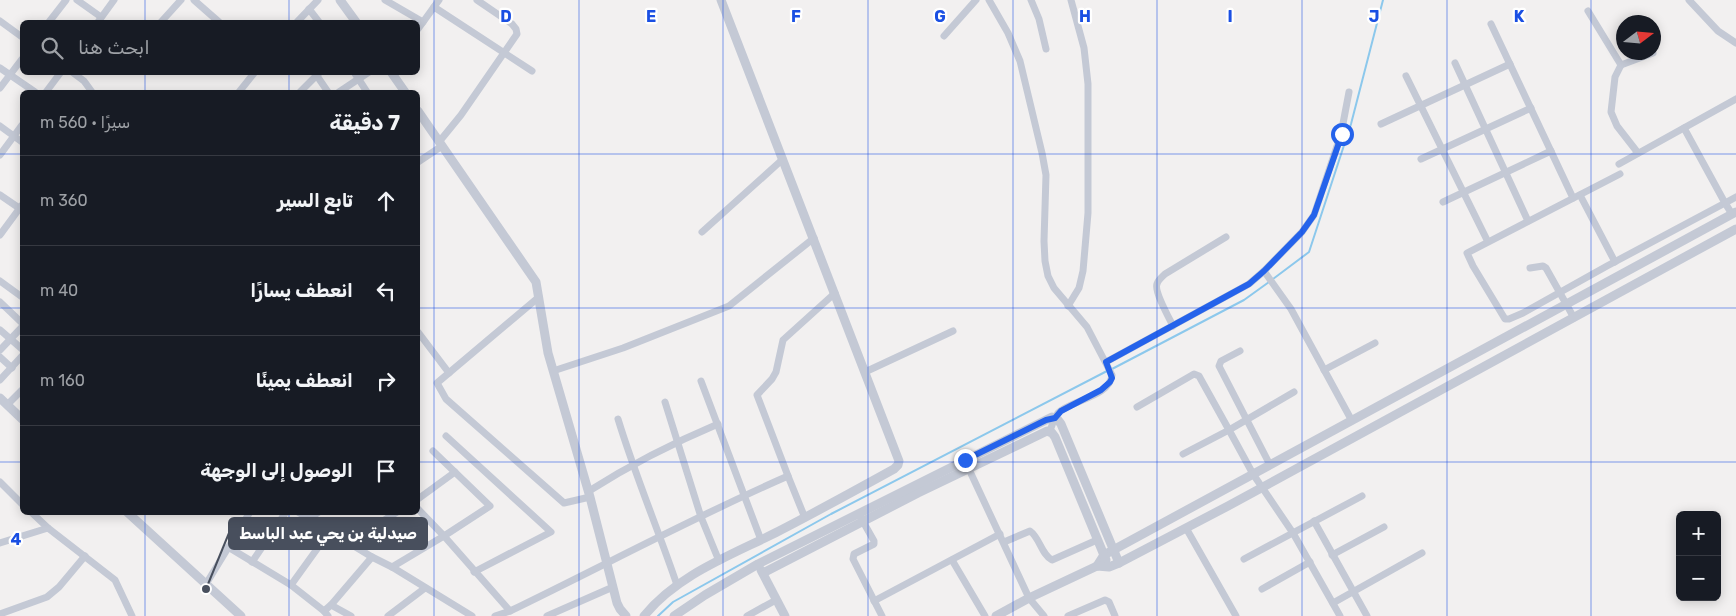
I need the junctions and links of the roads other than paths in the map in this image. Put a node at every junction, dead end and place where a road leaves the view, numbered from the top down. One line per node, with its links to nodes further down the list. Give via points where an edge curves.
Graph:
1 (66, 0): 20 (street)
2 (76, 0): 21 (street)
3 (114, 0): 21 (street)
4 (181, 0): 22 (street)
5 (194, 0): 23 (street)
6 (318, 0): 18 (street)
7 (340, 0): 26 (street)
8 (385, 0): 27 (street)
9 (439, 0): 17 (street)
10 (477, 0): 37 (street, via 516,29 514,40)
11 (721, 0): 84 (street)
12 (989, 0): 117 (street, via 1015,49 1026,80 1046,175 1045,261 1054,288)
13 (1031, 0): 36 (street)
14 (1071, 0): 117 (street, via 1084,48 1088,84 1088,213 1083,271 1079,288)
15 (1689, 0): 35 (street, via 1718,31)
16 (971, 2): 34 (street)
17 (434, 7): 30 (street); 37 (street)
18 (310, 9): 24 (street); 25 (street)
19 (1588, 11): 42 (street)
20 (51, 20)
21 (99, 20)
22 (163, 20)
23 (217, 20)
24 (300, 20)
25 (318, 20)
26 (355, 20)
27 (420, 20)
28 (420, 20): 30 (street)
29 (0, 21): 33 (street)
30 (423, 22): 32 (street)
31 (1491, 24): 41 (street)
32 (420, 26)
33 (20, 36)
34 (944, 36)
35 (1736, 43)
36 (1046, 49)
37 (504, 52): 44 (street); 79 (street)
38 (1634, 60): 42 (street)
39 (20, 61): 45 (street)
40 (1455, 64): 56 (street)
41 (1510, 64): 56 (street); 70 (street)
42 (1620, 65): 82 (street, via 1614,77 1611,112 1617,126)
43 (0, 68): 45 (street)
44 (532, 71)
45 (10, 75): 57 (street); 58 (street)
46 (59, 75): 59 (street)
47 (76, 75): 60 (street)
48 (253, 75): 61 (street)
49 (315, 75): 62 (street)
50 (318, 75): 63 (street)
51 (356, 75): 55 (street)
52 (365, 75): 55 (street)
53 (393, 75): 66 (street)
54 (1406, 76): 69 (street)
55 (358, 80): 64 (street); 65 (street)
56 (1465, 85): 69 (street); 76 (street)
57 (0, 88)
58 (32, 90)
59 (48, 90)
60 (91, 90)
61 (241, 90)
62 (302, 90)
63 (327, 90)
64 (342, 90)
65 (366, 90)
66 (404, 90)
67 (1349, 92): 108 (street, via 1342,134 1314,215)
68 (1736, 99): 75 (street)
69 (1420, 106): 72 (street); 80 (street)
70 (1531, 108): 76 (street); 81 (street)
71 (420, 114): 79 (street)
72 (1381, 124)
73 (0, 126): 77 (street)
74 (20, 128): 77 (street)
75 (1684, 128): 82 (street); 95 (street)
76 (1486, 129): 80 (street); 88 (street)
77 (14, 136): 78 (street); 83 (street)
78 (20, 140)
79 (440, 144): 86 (street); 114 (street, via 536,282)
80 (1442, 150): 85 (street); 90 (street)
81 (1551, 151): 88 (street); 92 (street)
82 (1638, 152): 87 (street)
83 (0, 155)
84 (783, 159): 101 (street); 103 (street)
85 (1421, 159)
86 (420, 160)
87 (1619, 164)
88 (1506, 172): 90 (street); 99 (street)
89 (1620, 174): 92 (street)
90 (1462, 193): 94 (street); 105 (street)
91 (0, 195): 96 (street)
92 (1576, 197): 99 (street); 106 (street)
93 (1736, 197): 95 (street)
94 (1443, 202)
95 (1725, 203): 98 (street); 106 (street)
96 (20, 207)
97 (20, 210): 102 (street)
98 (1734, 213): 113 (street)
99 (1528, 221): 112 (street, via 1467,253 1505,319)
100 (1736, 229): 118 (street)
101 (702, 232)
102 (0, 234)
103 (814, 238): 111 (street); 136 (street, via 728,306 623,348)
104 (1226, 238): 121 (street, via 1157,282 1159,295)
105 (1487, 240)
106 (1615, 262): 112 (street)
107 (1530, 268): 112 (street, via 1546,268)
108 (1267, 274): 121 (street); 135 (street, via 1291,309)
109 (0, 281): 110 (street)
110 (20, 293)
111 (835, 293): 137 (street); 165 (street, via 783,340 776,372 757,395)
112 (1560, 293): 116 (street)
113 (1588, 293): 116 (street); 118 (street)
114 (539, 297): 136 (street); 138 (street)
115 (0, 302): 120 (street)
116 (1567, 304): 119 (street); 141 (street)
117 (1068, 306): 133 (street, via 1087,327)
118 (1594, 306): 119 (street)
119 (1574, 318): 146 (street)
120 (20, 321)
121 (1173, 326): 133 (street)
122 (20, 329): 126 (street)
123 (0, 330): 126 (street)
124 (953, 331): 137 (street)
125 (420, 335): 138 (street)
126 (10, 339): 128 (street); 129 (street)
127 (1375, 343): 135 (street)
128 (20, 347)
129 (0, 350)
130 (1240, 351): 151 (street, via 1218,366)
131 (0, 357): 134 (street)
132 (20, 358): 134 (street)
133 (1108, 367): 149 (street, via 1111,380 1101,390 1061,411)
134 (12, 368): 139 (street)
135 (1324, 370): 152 (street)
136 (553, 371): 168 (street)
137 (865, 372): 182 (street, via 898,465)
138 (449, 373): 168 (street, via 437,383 446,400 522,468 564,503)
139 (0, 380)
140 (701, 381): 153 (street)
141 (1410, 390): 146 (street); 152 (street)
142 (20, 391): 144 (street)
143 (1294, 392): 151 (street)
144 (2, 401): 148 (street)
145 (665, 402): 157 (street)
146 (1417, 403): 167 (street)
147 (1137, 407): 154 (street, via 1194,374 1199,376)
148 (20, 417)
149 (1055, 418): 155 (street); 161 (street); 200 (street, via 1061,424)
150 (618, 419): 160 (street)
151 (1246, 420): 154 (street); 162 (street)
152 (1352, 421): 162 (street)
153 (718, 424): 157 (street); 169 (street)
154 (1228, 430): 159 (street); 164 (street)
155 (1050, 431): 161 (street); 195 (street)
156 (446, 436): 217 (street, via 550,532)
157 (678, 441): 160 (street); 181 (street)
158 (433, 451): 163 (street)
159 (1183, 454)
160 (632, 464): 168 (street); 192 (street)
161 (967, 464): 183 (street); 191 (street)
162 (1270, 465): 164 (street)
163 (455, 472): 171 (street); 193 (street, via 490,506)
164 (1253, 474): 167 (street); 200 (street)
165 (788, 476): 169 (street); 182 (street)
166 (0, 482): 172 (street)
167 (1262, 487): 188 (street); 190 (street)
168 (589, 494): 212 (street)
169 (744, 496): 181 (street); 194 (street)
170 (1362, 496): 185 (street)
171 (420, 498)
172 (20, 502)
173 (420, 511): 193 (street)
174 (34, 515): 187 (street)
175 (131, 515): 219 (street)
176 (248, 515): 199 (street)
177 (284, 515): 209 (street)
178 (303, 515): 184 (street)
179 (315, 515): 184 (street)
180 (392, 515): 198 (street)
181 (701, 517): 192 (street); 208 (street)
182 (805, 518): 194 (street)
183 (861, 518): 213 (street); 218 (street); 228 (street, via 874,544 854,554 852,559)
184 (309, 519): 189 (street)
185 (1314, 521): 190 (street); 203 (street)
186 (1384, 527): 203 (street)
187 (48, 528): 197 (street); 204 (street)
188 (1186, 528): 211 (street); 253 (street)
189 (330, 532): 198 (street); 220 (street)
190 (1293, 533): 206 (street); 210 (street)
191 (1000, 534): 196 (street); 207 (street)
192 (660, 535): 212 (street); 221 (street)
193 (444, 536): 215 (street); 217 (street)
194 (761, 540): 208 (street)
195 (1097, 540): 196 (street, via 1052,560 1030,530); 202 (street)
196 (1004, 542): 226 (street)
197 (0, 543)
198 (349, 543): 205 (street)
199 (228, 547): 209 (street); 219 (street)
200 (1114, 550): 202 (street); 211 (street)
201 (1422, 553): 225 (street)
202 (1104, 555): 214 (street); 216 (street)
203 (1332, 555): 225 (street)
204 (85, 556): 233 (street, via 47,597); 236 (street, via 115,580)
205 (372, 557): 215 (street); 230 (street)
206 (1244, 559)
207 (952, 560): 228 (street); 249 (street)
208 (719, 561): 221 (street)
209 (252, 562): 220 (street)
210 (1310, 562): 224 (street); 229 (street)
211 (1119, 563): 216 (street)
212 (607, 564): 222 (street); 231 (street)
213 (758, 564): 218 (street); 232 (street)
214 (1097, 566): 216 (street); 226 (street)
215 (392, 567): 223 (street)
216 (1110, 567)
217 (474, 572): 231 (street)
218 (763, 573): 227 (street)
219 (206, 584): 237 (street)
220 (291, 585): 234 (street)
221 (677, 585): 244 (street)
222 (613, 587): 242 (street); 243 (street, via 617,603)
223 (425, 588): 239 (street); 240 (street)
224 (1262, 588)
225 (1353, 592): 229 (street); 255 (street)
226 (1029, 598): 250 (street); 251 (street)
227 (776, 600): 246 (street); 247 (street)
228 (874, 601): 248 (street)
229 (1333, 604): 254 (street)
230 (331, 605): 234 (street); 238 (street)
231 (510, 611): 241 (street)
232 (684, 612): 245 (street)
233 (0, 614)
234 (326, 614)
235 (1073, 615): 252 (street, via 1108,600)
236 (132, 616)
237 (241, 616)
238 (352, 616)
239 (388, 616)
240 (472, 616)
241 (495, 616)
242 (546, 616)
243 (626, 616)
244 (644, 616)
245 (674, 616)
246 (747, 616)
247 (785, 616)
248 (882, 616)
249 (985, 616)
250 (996, 616)
251 (1044, 616)
252 (1115, 616)
253 (1236, 616)
254 (1340, 616)
255 (1366, 616)

